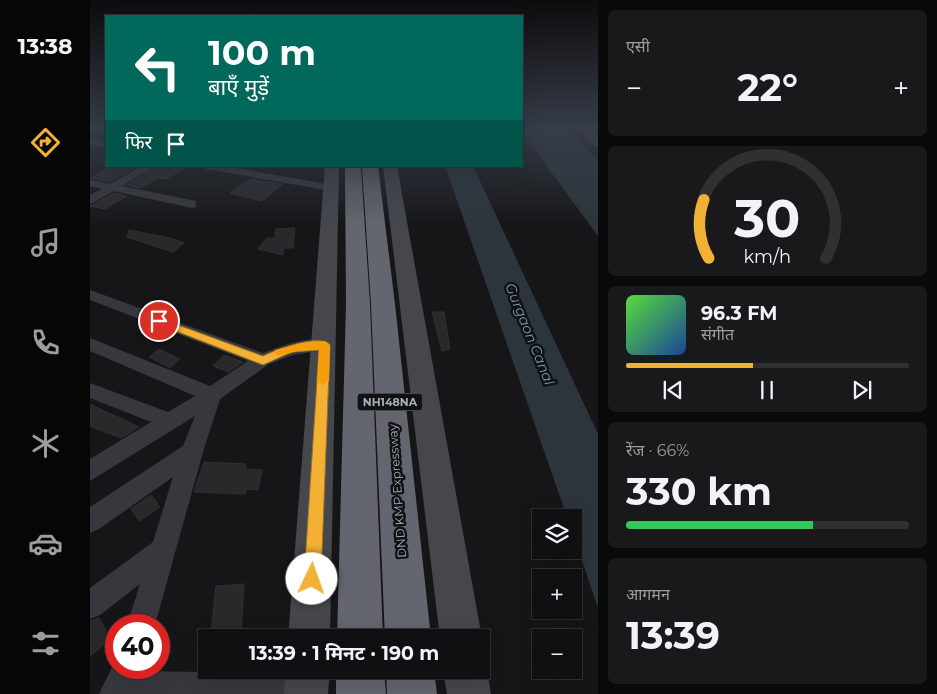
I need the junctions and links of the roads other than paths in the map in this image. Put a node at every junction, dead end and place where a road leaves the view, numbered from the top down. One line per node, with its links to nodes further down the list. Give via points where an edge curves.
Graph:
1 (148, 167): 7 (street)
2 (225, 167): 5 (street)
3 (370, 167): 25 (highway, DND KMP Expressway / NH148NA)
4 (390, 167): 26 (street)
5 (339, 173): 12 (street); 24 (highway, NH148NA, via 358,304)
6 (90, 183): 7 (street)
7 (110, 188): 8 (street); 9 (street)
8 (90, 200)
9 (192, 204)
10 (90, 295): 13 (street)
11 (90, 344): 15 (street)
12 (325, 345): 13 (street, via 290,349); 23 (street)
13 (263, 360): 15 (street)
14 (90, 390): 16 (street)
15 (212, 395): 16 (street); 17 (street)
16 (169, 421): 18 (street)
17 (192, 452): 19 (street); 20 (street)
18 (91, 469)
19 (90, 521)
20 (163, 550): 21 (street); 22 (street)
21 (90, 605)
22 (144, 614)
23 (310, 629)
24 (360, 629)
25 (407, 629)
26 (460, 629)
27 (360, 679): 32 (highway)
28 (411, 679): 33 (highway)
29 (466, 679): 34 (street)
30 (121, 682): 31 (street)
31 (307, 685)
32 (361, 694)
33 (412, 694)
34 (469, 694)

